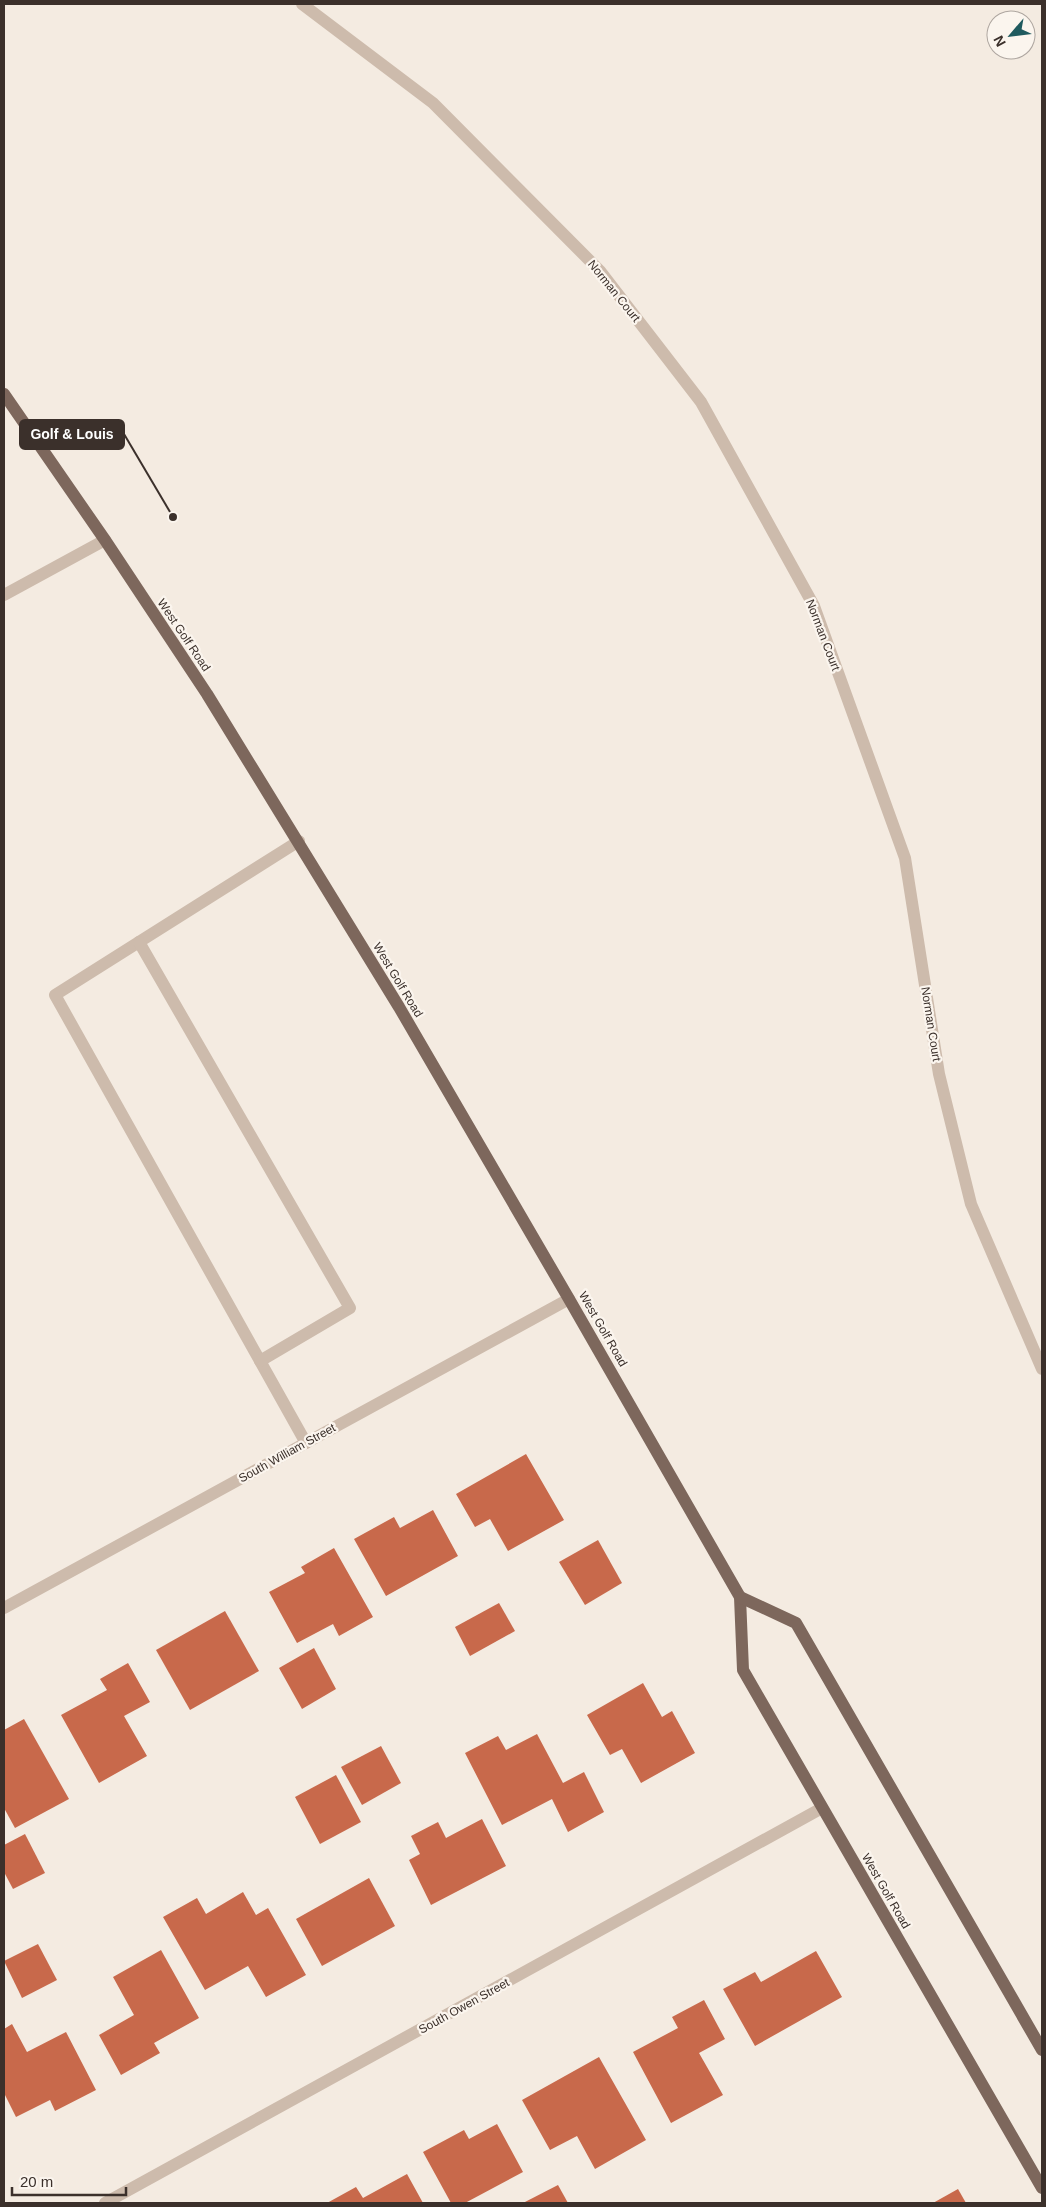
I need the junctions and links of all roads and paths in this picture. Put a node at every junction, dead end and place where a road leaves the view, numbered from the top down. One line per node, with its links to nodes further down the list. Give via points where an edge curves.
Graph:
1 (302, 4): 9 (street, Norman Court, via 433,104 600,271 701,402 814,606 904,858 939,1074 971,1204)
2 (4, 394): 3 (main road, West Golf Road)
3 (105, 540): 4 (street); 5 (main road, West Golf Road)
4 (4, 595)
5 (299, 841): 6 (street); 7 (main road, West Golf Road)
6 (139, 942): 8 (street, via 55,995); 8 (street, via 350,1308)
7 (570, 1299): 10 (street, South William Street); 11 (main road, West Golf Road)
8 (260, 1361): 10 (street)
9 (1042, 1370)
10 (306, 1443): 12 (street, South William Street)
11 (740, 1597): 13 (main road, West Golf Road, via 743,1670); 14 (main road, via 796,1623)
12 (4, 1608)
13 (822, 1808): 15 (main road, West Golf Road); 16 (street, South Owen Street)
14 (1042, 2050)
15 (1042, 2188)
16 (105, 2203)

